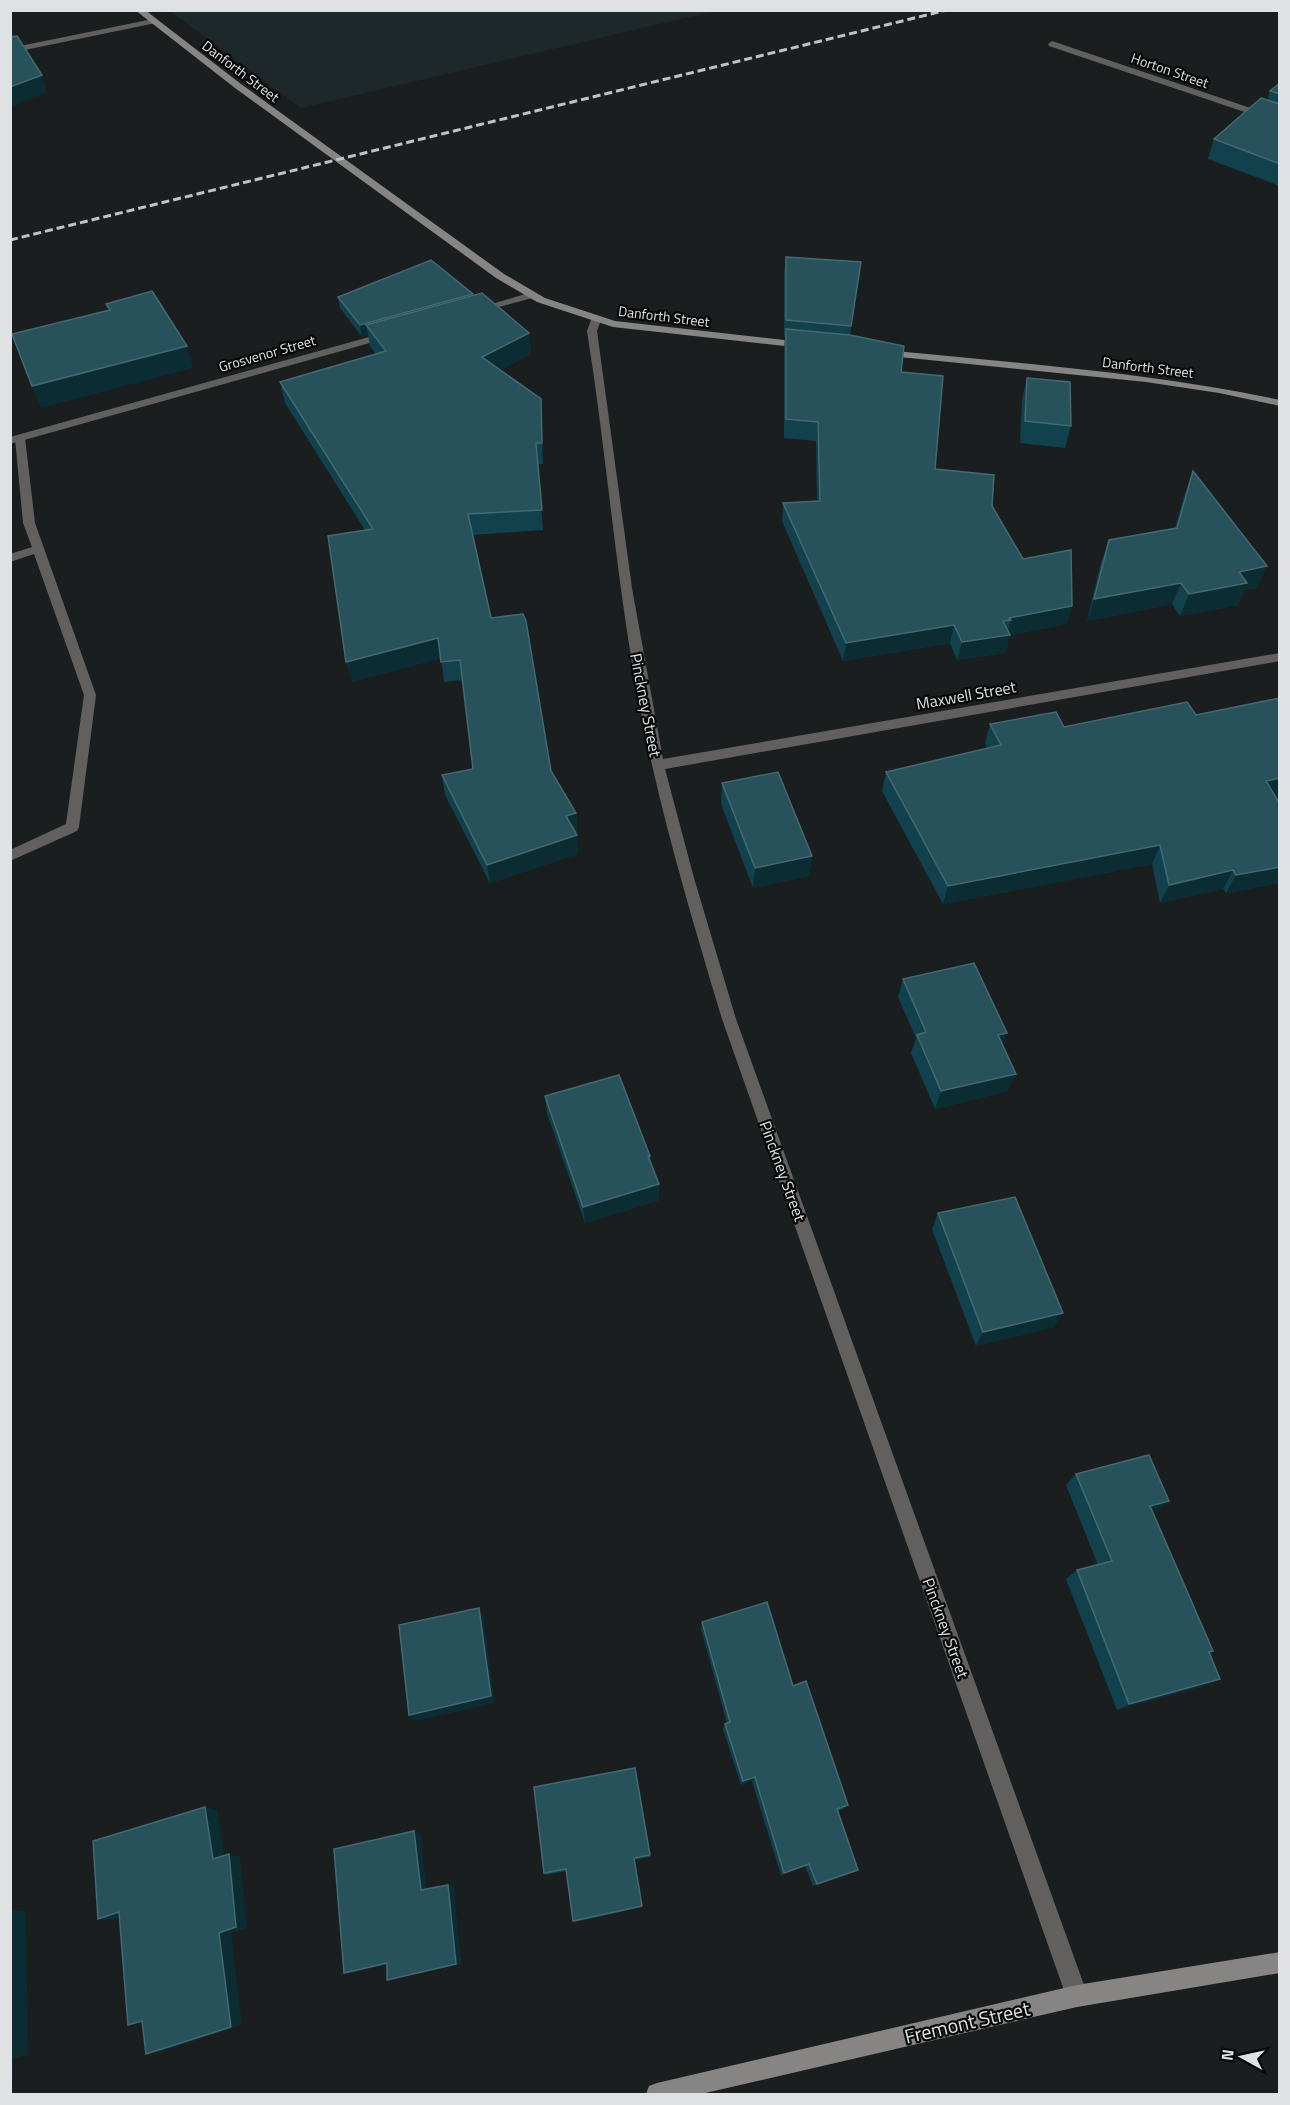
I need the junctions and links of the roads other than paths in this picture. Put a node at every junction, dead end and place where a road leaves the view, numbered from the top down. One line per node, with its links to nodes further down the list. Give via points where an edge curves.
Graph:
1 (139, 10): 2 (street, Danforth Street)
2 (153, 21): 4 (street); 6 (street, Danforth Street, via 500,276)
3 (1052, 44): 5 (street, Horton Street)
4 (10, 51)
5 (1280, 121)
6 (532, 295): 7 (street); 8 (street, Danforth Street)
7 (463, 314)
8 (596, 320): 10 (street, Danforth Street, via 688,334); 17 (street, Pinckney Street, via 592,331 635,650)
9 (395, 333): 13 (street, Grosvenor Street)
10 (817, 346)
11 (875, 352): 12 (street, Danforth Street, via 1146,379)
12 (1280, 404)
13 (15, 440): 14 (street, via 29,523)
14 (39, 549): 15 (street); 18 (street, via 90,695 72,827)
15 (10, 558)
16 (1280, 657): 17 (street, Maxwell Street)
17 (658, 765): 20 (street, Pinckney Street, via 729,1019)
18 (10, 855)
19 (1280, 1962): 20 (street, Fremont Street)
20 (1077, 1996): 21 (street, Fremont Street)
21 (657, 2094)

